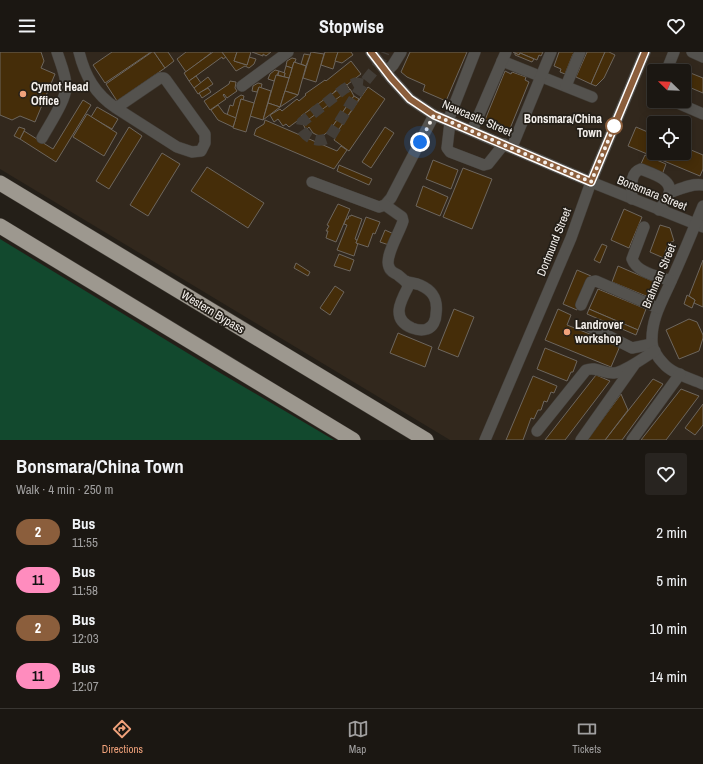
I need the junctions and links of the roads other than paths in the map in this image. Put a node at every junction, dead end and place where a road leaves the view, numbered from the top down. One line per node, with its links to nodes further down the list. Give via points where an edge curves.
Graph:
1 (57, 52): 26 (street, via 66,91)
2 (79, 52): 20 (street, via 96,92)
3 (288, 52): 17 (street)
4 (371, 52): 15 (street, Newcastle Street)
5 (401, 52): 15 (street)
6 (475, 52): 24 (street)
7 (551, 52): 16 (street)
8 (580, 52): 18 (street)
9 (645, 52): 29 (street, Dortmund Street)
10 (674, 52): 14 (street)
11 (692, 52): 13 (street)
12 (504, 56): 16 (street); 25 (street)
13 (703, 57)
14 (669, 64)
15 (386, 72): 23 (street, Newcastle Street, via 410,99)
16 (541, 76): 18 (street); 27 (street)
17 (242, 86)
18 (566, 86): 19 (street)
19 (592, 97)
20 (116, 108): 20 (street, via 177,147 192,152 201,151 205,144 205,134 164,78 160,78)
21 (689, 108): 22 (street)
22 (703, 114)
23 (434, 115): 24 (street, Newcastle Street); 34 (street)
24 (449, 122): 25 (street, Newcastle Street); 27 (street, via 447,148 450,152 484,165)
25 (472, 131): 27 (street, Newcastle Street)
26 (42, 138)
27 (508, 146): 29 (street, Newcastle Street)
28 (312, 182): 34 (street, via 379,207)
29 (591, 182): 33 (street, Bonsmara Street); 52 (street, Dortmund Street)
30 (0, 183): 51 (highway, Western Bypass)
31 (703, 184): 32 (street)
32 (669, 193): 33 (street, via 667,182 641,169 632,175); 36 (street)
33 (632, 199): 36 (street, Bonsmara Street)
34 (385, 205): 40 (street, via 402,217 403,221 388,257 389,268)
35 (703, 206): 37 (street, Brahman Street)
36 (659, 210): 37 (street, Bonsmara Street)
37 (699, 225): 41 (street, Brahman Street)
38 (0, 226): 50 (highway)
39 (644, 227): 41 (street, via 632,259 634,264)
40 (406, 281): 40 (street, via 431,292 437,302 436,316 432,326 426,330 417,330 409,326 402,322 399,315 399,306 408,287)
41 (671, 281): 43 (street, Brahman Street)
42 (581, 305): 43 (street, via 591,282 596,281)
43 (658, 308): 45 (street, Brahman Street, via 653,325)
44 (589, 326): 45 (street, via 632,348)
45 (653, 347): 46 (street); 47 (street, via 662,363)
46 (636, 363): 49 (street, via 615,373 586,370); 53 (street)
47 (680, 374): 48 (street); 54 (street)
48 (703, 384)
49 (537, 431)
50 (353, 440)
51 (426, 440)
52 (485, 440)
53 (581, 440)
54 (632, 440)

